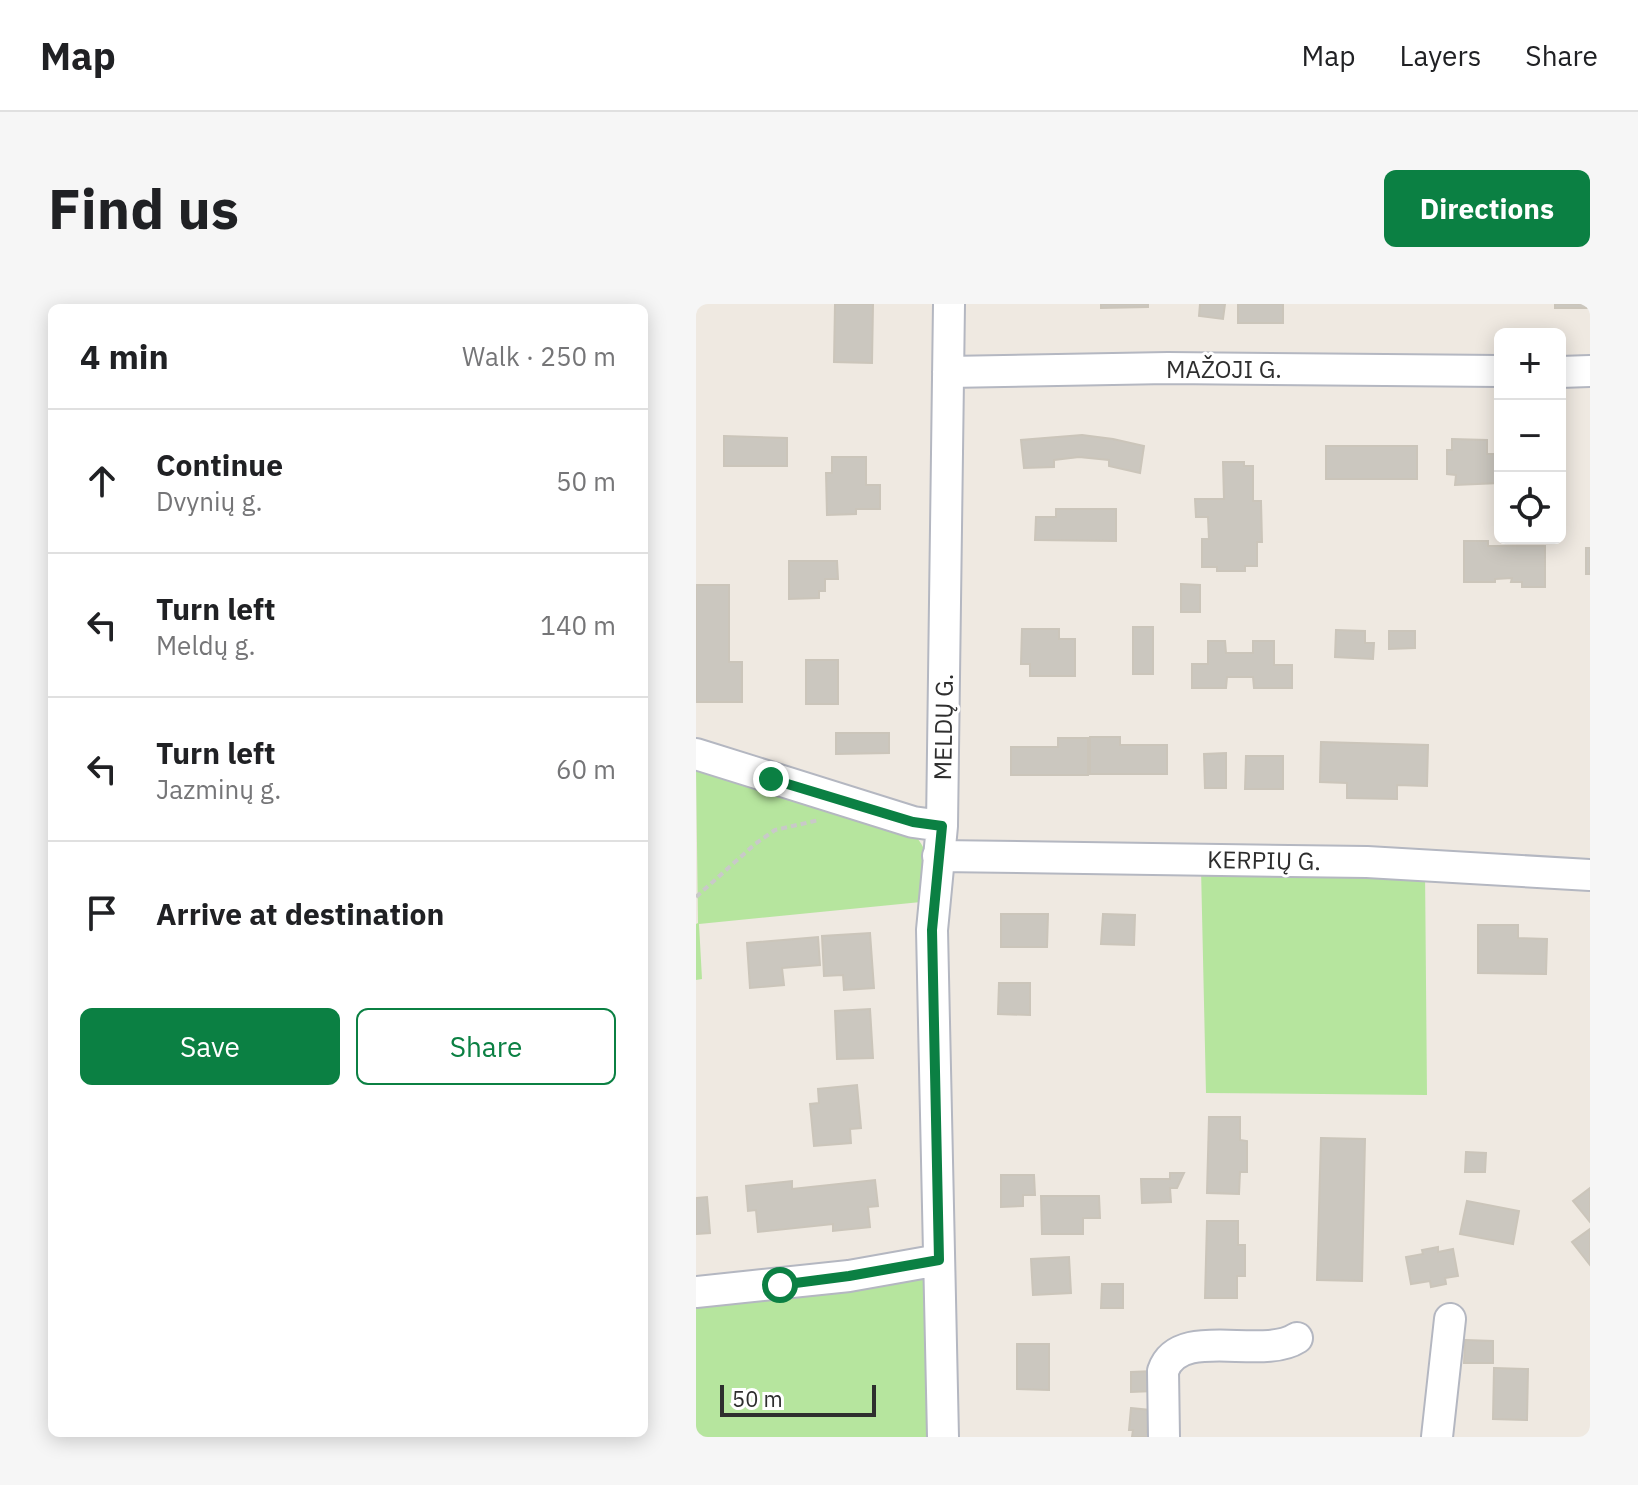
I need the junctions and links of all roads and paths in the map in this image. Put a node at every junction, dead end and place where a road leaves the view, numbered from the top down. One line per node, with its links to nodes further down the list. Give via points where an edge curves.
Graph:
1 (949, 304): 4 (street, MELDŲ G.)
2 (1494, 371): 4 (street, MAŽOJI G.)
3 (1590, 371): 5 (street)
4 (948, 372): 8 (street, MELDŲ G.)
5 (1566, 372)
6 (696, 754): 8 (street, via 899,818)
7 (820, 820): 11 (path, via 775,830)
8 (942, 826): 9 (street, MELDŲ G.)
9 (938, 856): 10 (street, KERPIŲ G., via 1367,862); 12 (street, MELDŲ G., via 932,930)
10 (1590, 875)
11 (696, 897)
12 (939, 1260): 13 (street, via 849,1276); 16 (street, MELDŲ G.)
13 (696, 1292)
14 (1450, 1319): 18 (street)
15 (1297, 1338): 17 (street, via 1285,1346 1205,1346 1176,1352 1163,1371)
16 (943, 1437)
17 (1164, 1437)
18 (1437, 1437)

